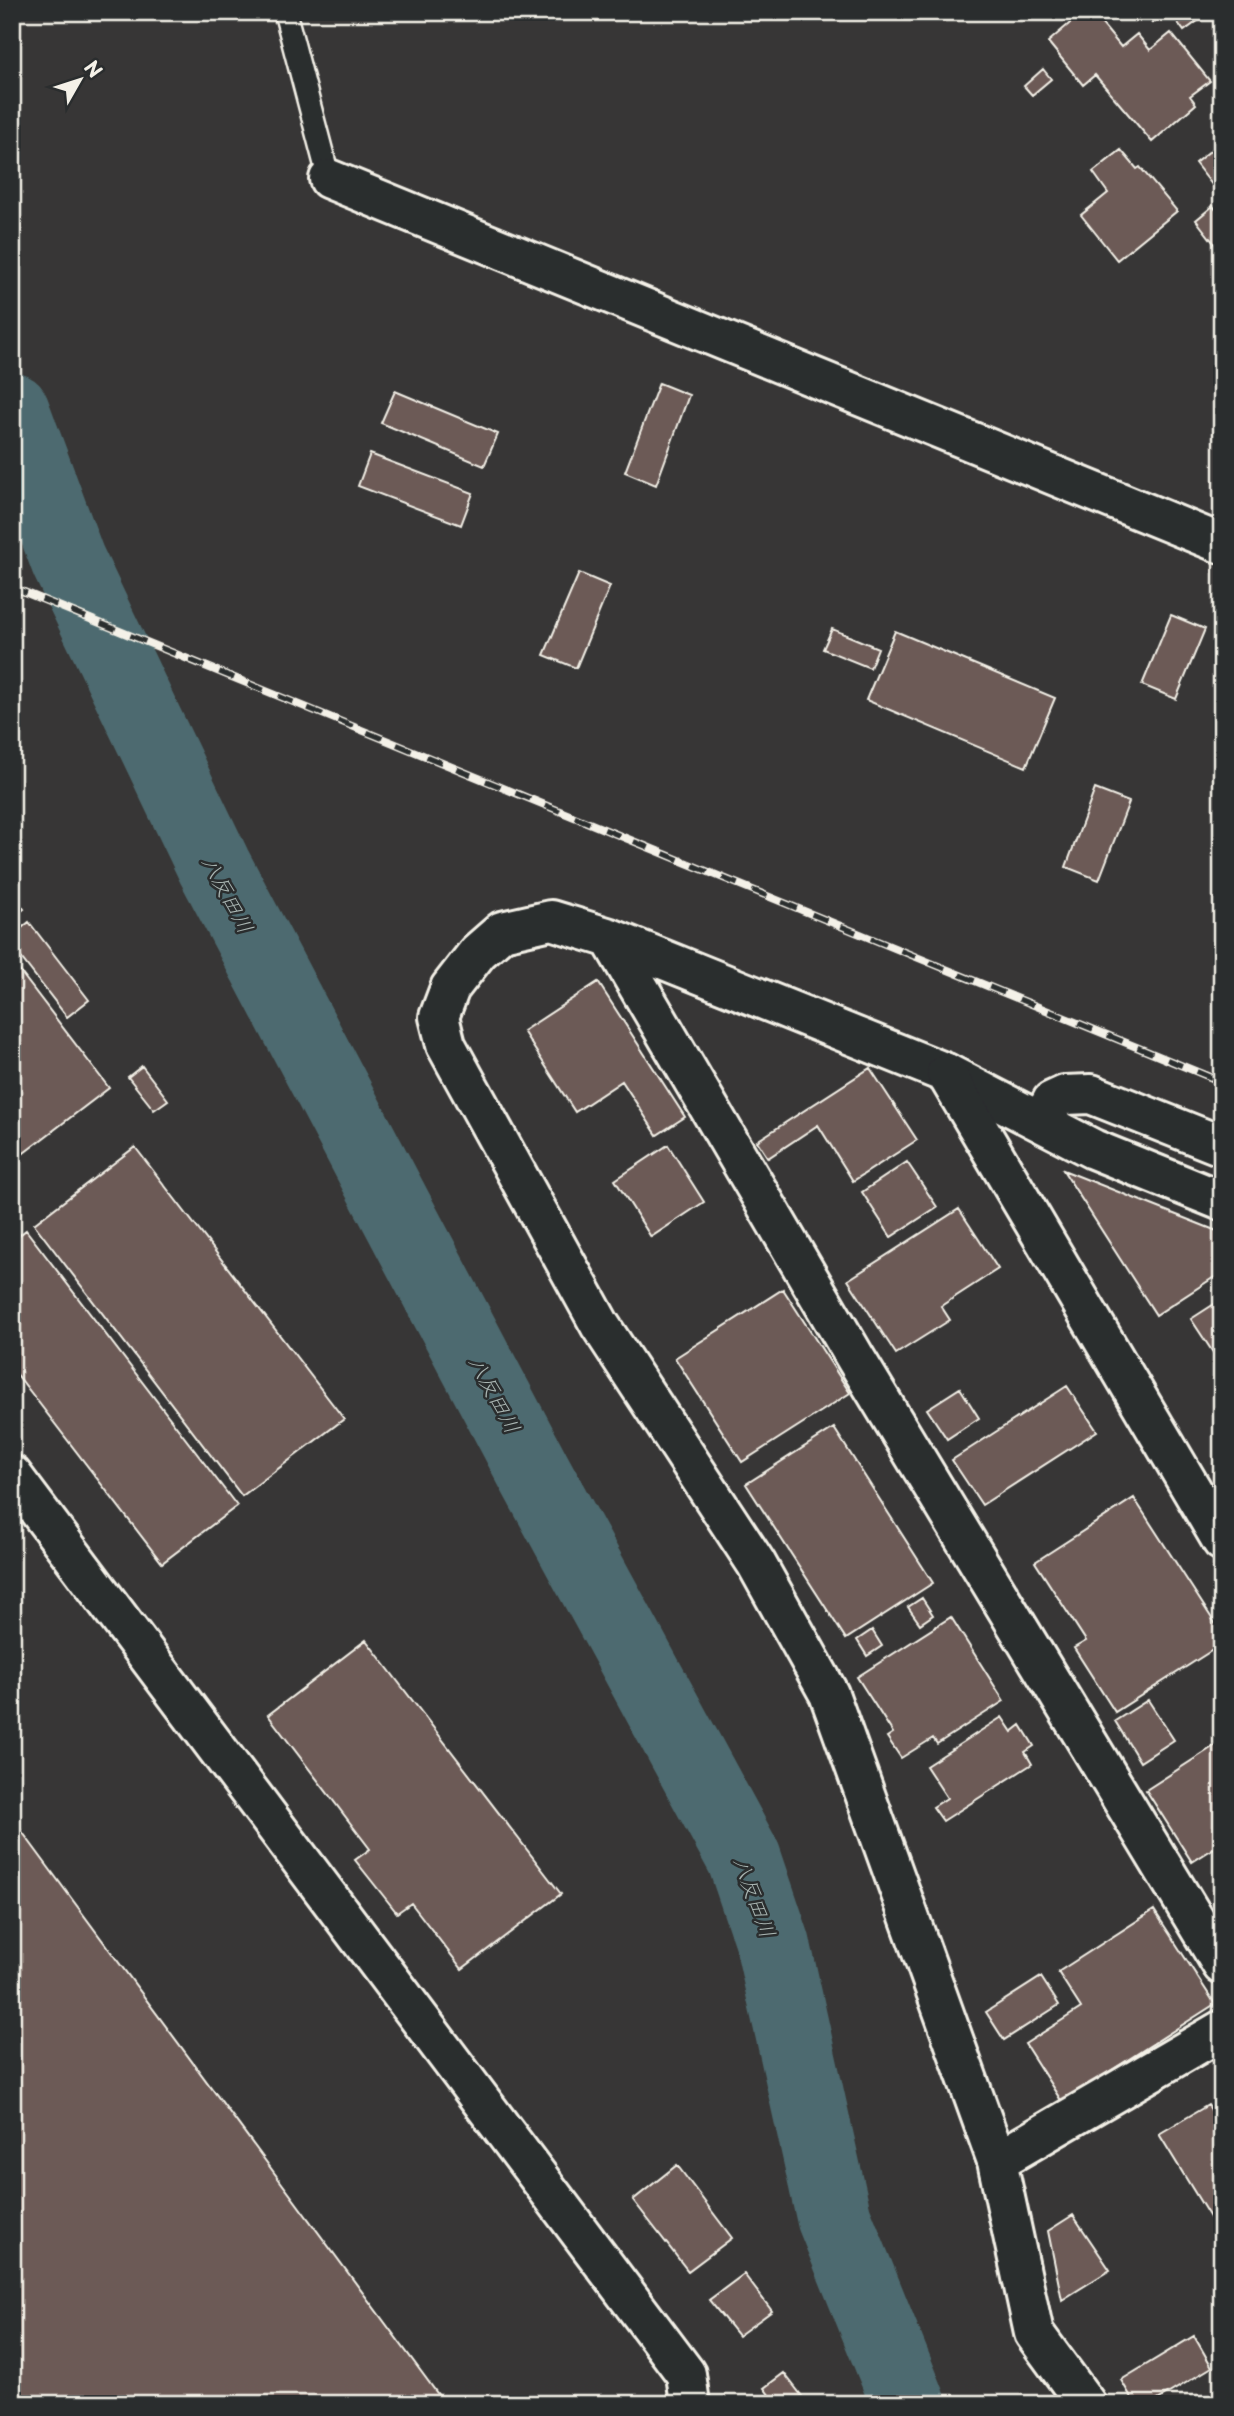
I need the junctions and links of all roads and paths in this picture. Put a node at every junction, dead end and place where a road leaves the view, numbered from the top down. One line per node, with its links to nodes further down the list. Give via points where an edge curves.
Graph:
1 (285, 12): 2 (lane)
2 (329, 179): 3 (street)
3 (1222, 544)
4 (610, 938): 5 (street); 11 (street, via 856,1359); 13 (street, via 551,920 502,931 478,951 450,988 439,1017 446,1045 600,1325 756,1563 829,1695)
5 (946, 1073): 6 (street); 10 (street)
6 (1041, 1122): 7 (street, via 1052,1101 1065,1094 1091,1094); 8 (street, via 1093,1149)
7 (1222, 1146)
8 (1222, 1201)
9 (12, 1475): 14 (street, via 686,2374)
10 (1222, 1541)
11 (1222, 1965)
12 (1222, 2030): 13 (street)
13 (997, 2161): 15 (street, via 1034,2333)
14 (690, 2404)
15 (1086, 2404)

